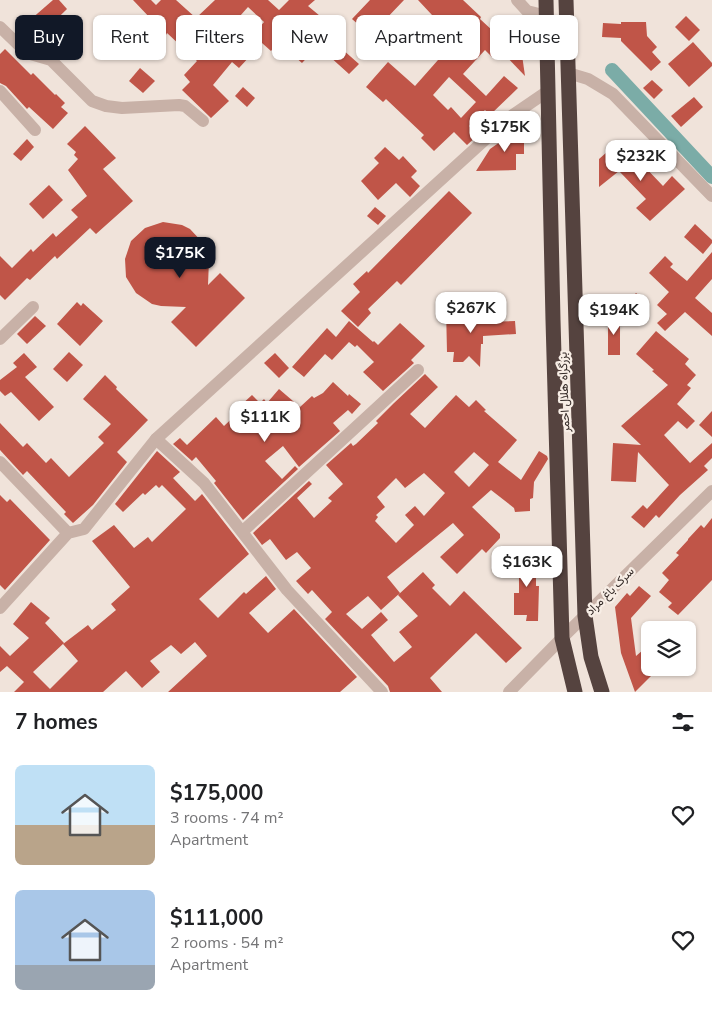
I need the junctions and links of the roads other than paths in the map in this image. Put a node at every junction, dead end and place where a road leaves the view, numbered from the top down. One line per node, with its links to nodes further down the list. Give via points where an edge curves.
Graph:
1 (517, 0): 4 (street, via 527,11)
2 (546, 0): 5 (highway, بزرگراه هلال احمر)
3 (566, 0): 8 (highway, بزرگراه هلال احمر)
4 (543, 15)
5 (547, 15)
6 (0, 27): 11 (street, via 27,53 51,60 92,100 122,108 179,104)
7 (548, 60): 10 (highway, بزرگراه هلال احمر)
8 (568, 73): 13 (street, via 588,79 613,94); 23 (highway, بزرگراه هلال احمر)
9 (0, 91): 12 (street)
10 (548, 91): 17 (street, via 510,117); 24 (highway, بزرگراه هلال احمر)
11 (203, 121)
12 (35, 130)
13 (712, 196)
14 (33, 307): 15 (street)
15 (0, 339)
16 (418, 370): 20 (street)
17 (156, 440): 20 (street, via 204,483); 21 (street, via 84,529)
18 (0, 462): 21 (street)
19 (712, 491): 23 (street, سرک باغ مراد)
20 (243, 531): 25 (street, via 287,590)
21 (68, 533): 22 (street)
22 (0, 608)
23 (585, 616): 24 (street, سرک باغ مراد); 28 (highway, بزرگراه هلال احمر, via 591,657)
24 (562, 638): 26 (street, سرک باغ مراد); 27 (highway, بزرگراه هلال احمر)
25 (382, 692)
26 (509, 692)
27 (575, 692)
28 (602, 692)

